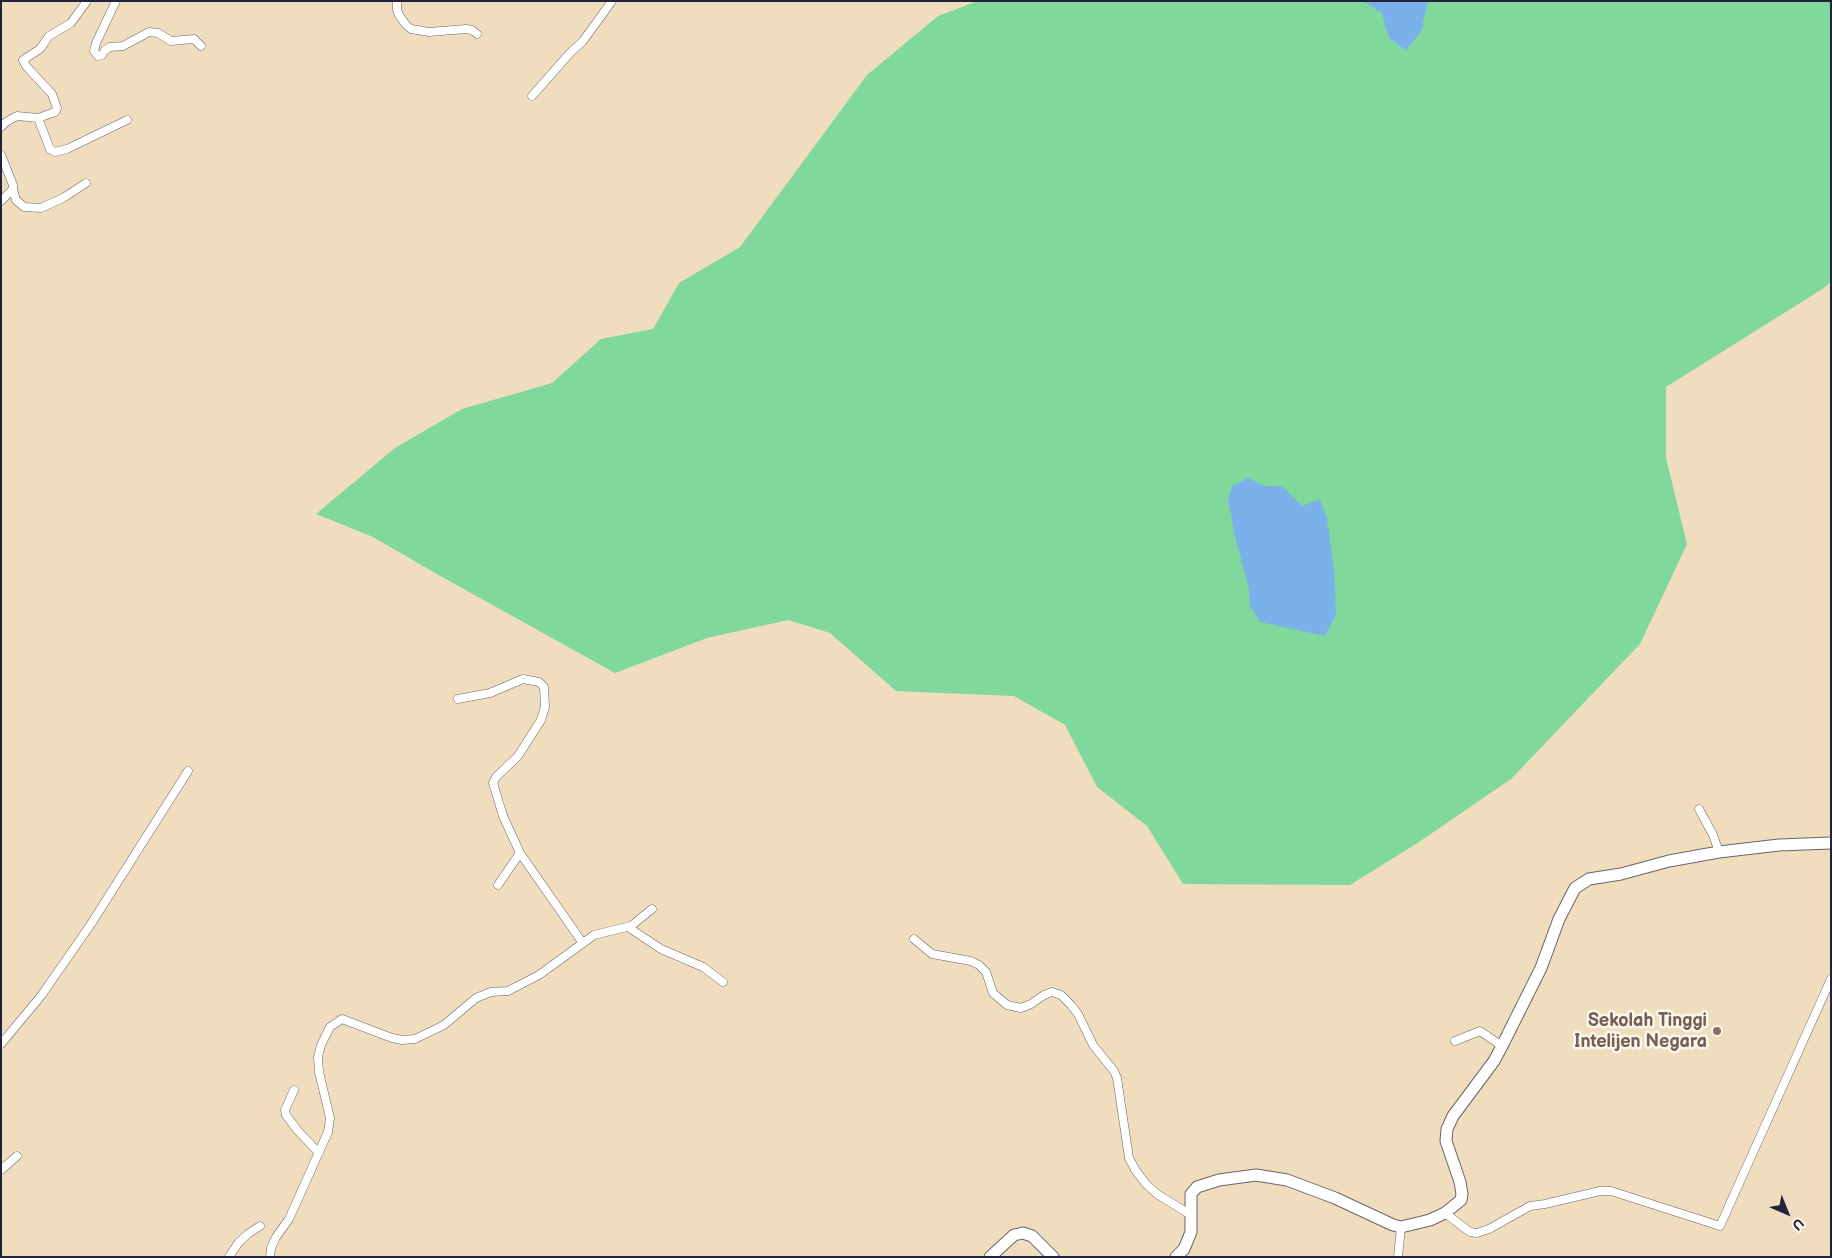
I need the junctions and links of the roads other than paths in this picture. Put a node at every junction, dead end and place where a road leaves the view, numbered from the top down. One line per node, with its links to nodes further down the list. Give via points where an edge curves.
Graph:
1 (87, 1): 8 (street, via 71,23 49,36 40,49 23,60 55,100 55,112)
2 (116, 1): 6 (street, via 96,42 94,51 98,56 110,47 123,46 149,32 171,41 194,40)
3 (397, 1): 5 (street, via 399,15 411,29 429,32 466,29)
4 (612, 1): 7 (street, via 583,41)
5 (477, 34)
6 (201, 46)
7 (532, 96)
8 (38, 118): 9 (street, via 50,149 55,152); 10 (street, via 17,116)
9 (127, 120)
10 (1, 128)
11 (1, 155): 13 (street)
12 (86, 183): 13 (street, via 41,208 24,207 16,200)
13 (13, 188): 14 (street)
14 (1, 200)
15 (458, 699): 20 (street, via 490,693 523,679 539,682 544,687 545,707 541,720 518,756 493,783 503,816)
16 (188, 771): 29 (street, via 91,924 41,996)
17 (1699, 809): 19 (street)
18 (1831, 843): 19 (street)
19 (1719, 852): 30 (street, via 1589,880 1575,888 1559,919 1541,968)
20 (520, 853): 21 (street); 25 (street)
21 (498, 884)
22 (652, 910): 23 (street)
23 (628, 927): 25 (street, via 594,935); 27 (street, via 661,949 703,967)
24 (914, 939): 36 (street, via 932,954 979,965 986,972 993,993 1007,1005 1022,1008 1052,992 1061,995 1078,1014 1093,1045 1117,1078 1129,1158 1136,1171 1157,1194)
25 (582, 942): 32 (street, via 539,975 508,991 491,992 476,998 444,1025 415,1039 397,1039 342,1020 330,1027 318,1057 330,1118)
26 (1831, 980): 35 (street, via 1720,1226 1611,1190 1530,1206 1477,1233 1470,1232)
27 (723, 982)
28 (1455, 1041): 30 (street, via 1480,1031)
29 (1, 1044)
30 (1502, 1046): 35 (street, via 1447,1129 1446,1141 1462,1194 1461,1200)
31 (294, 1090): 32 (street, via 286,1115)
32 (319, 1153): 40 (street, via 289,1219 276,1237)
33 (17, 1156): 34 (street)
34 (1, 1170)
35 (1445, 1213): 38 (street)
36 (1191, 1215): 38 (street, via 1191,1194 1199,1186 1244,1176 1264,1176 1296,1182); 43 (street, via 1189,1240)
37 (260, 1226): 39 (street, via 239,1242)
38 (1401, 1227): 44 (street)
39 (229, 1257)
40 (270, 1257)
41 (990, 1257): 42 (street, via 1014,1235 1023,1233 1032,1236)
42 (1053, 1257)
43 (1176, 1257)
44 (1398, 1257)

